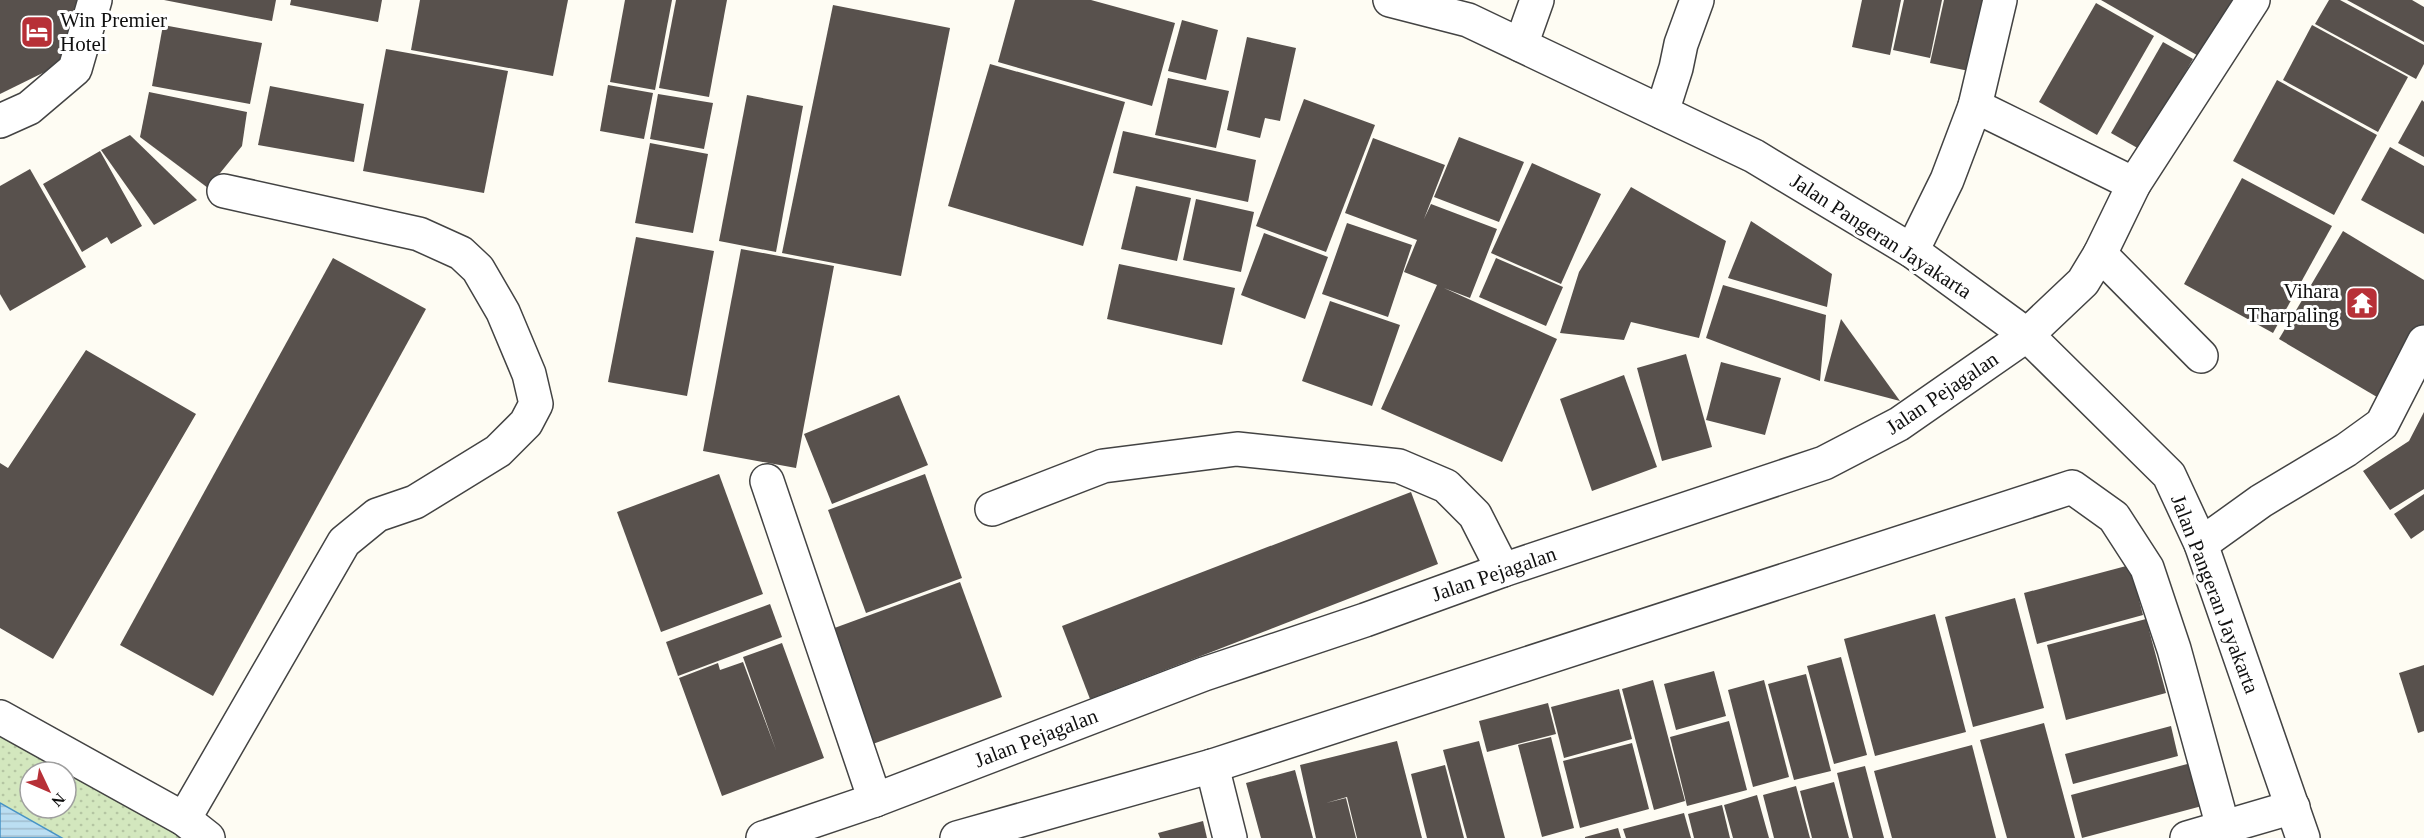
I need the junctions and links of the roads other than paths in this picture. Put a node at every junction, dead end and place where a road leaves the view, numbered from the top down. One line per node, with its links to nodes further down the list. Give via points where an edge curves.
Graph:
1 (95, 0): 13 (street, via 75,69 29,108)
2 (1390, 0): 8 (street, Jalan Pangeran Jayakarta)
3 (1537, 0): 10 (street)
4 (1681, 0): 9 (street)
5 (1697, 0): 9 (street)
6 (2000, 0): 11 (street)
7 (2253, 0): 14 (street, Jalan Pejagalan)
8 (1471, 10): 10 (street, Jalan Pangeran Jayakarta)
9 (1681, 44): 12 (street)
10 (1521, 45): 12 (street, Jalan Pangeran Jayakarta)
11 (1975, 106): 14 (street); 16 (street, via 1947,180)
12 (1662, 112): 16 (street, Jalan Pangeran Jayakarta, via 1754,156)
13 (0, 121)
14 (2134, 184): 17 (street, Jalan Pejagalan)
15 (224, 191): 29 (street, via 419,234 461,253 478,269 503,312 529,374 536,404 526,423 498,452 416,502 377,515 344,542)
16 (1912, 251): 18 (street, Jalan Pangeran Jayakarta)
17 (2100, 254): 18 (street, Jalan Pejagalan, via 2083,282); 20 (street)
18 (2027, 335): 23 (street, Jalan Pangeran Jayakarta, via 2169,475); 24 (street, Jalan Pejagalan, via 1899,424 1824,463)
19 (2424, 342): 23 (street, via 2382,424)
20 (2201, 356)
21 (767, 482): 27 (street)
22 (992, 509): 24 (street, via 1103,466 1237,449 1399,466 1446,486 1475,515)
23 (2201, 544): 28 (street, Jalan Pangeran Jayakarta)
24 (1503, 570): 27 (street, Jalan Pejagalan, via 1204,674)
25 (0, 717): 29 (street)
26 (1212, 766): 30 (street, via 2072,487 2114,517 2146,568 2174,649); 32 (street); 33 (street)
27 (875, 800): 31 (street, Jalan Pejagalan)
28 (2293, 807): 30 (street); 35 (street, Jalan Pangeran Jayakarta)
29 (196, 829)
30 (2225, 833): 34 (street)
31 (763, 838)
32 (957, 838)
33 (1230, 838)
34 (2187, 838)
35 (2303, 838)

